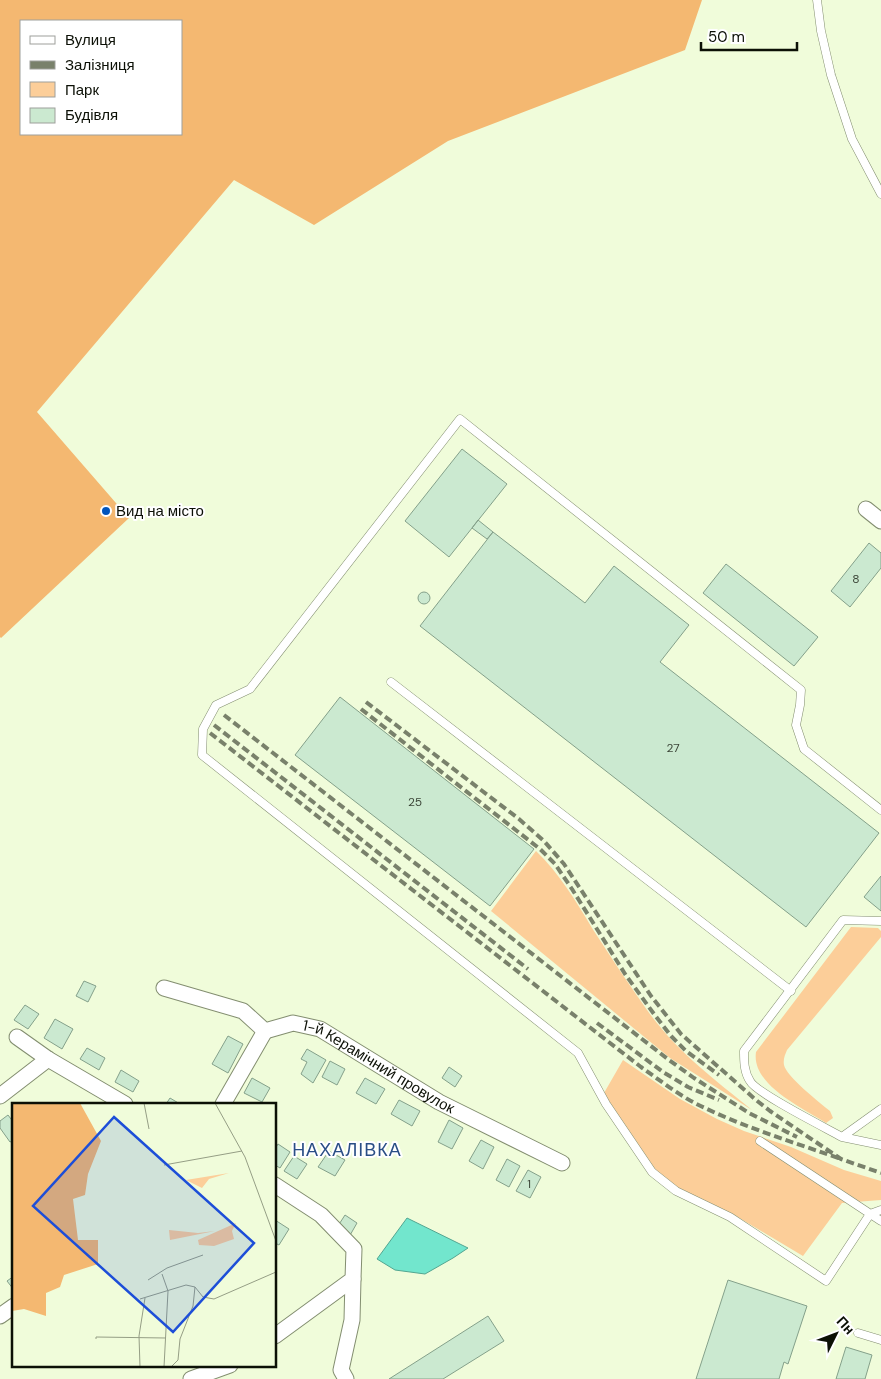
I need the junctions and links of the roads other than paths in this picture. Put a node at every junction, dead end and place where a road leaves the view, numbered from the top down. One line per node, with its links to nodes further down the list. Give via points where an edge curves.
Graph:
1 (817, 0): 2 (lane, via 831,75 852,139)
2 (881, 194)
3 (866, 509): 4 (street)
4 (881, 521)
5 (392, 682): 9 (lane)
6 (881, 810): 23 (lane, via 804,750 796,725 801,690 460,419 250,689 216,705 203,730 202,755 578,1053 606,1104 652,1172 676,1191 730,1218 826,1281)
7 (881, 921): 9 (lane, via 844,920)
8 (164, 988): 10 (street, via 243,1011)
9 (791, 991): 17 (lane, via 744,1051 744,1067 750,1082 765,1094)
10 (265, 1031): 15 (street); 20 (street, 1-й Керамічний провулок, via 292,1023 320,1029 439,1102)
11 (17, 1037): 12 (street)
12 (48, 1059): 13 (street); 14 (street)
13 (0, 1096)
14 (123, 1103)
15 (224, 1103)
16 (881, 1109): 17 (lane)
17 (842, 1137): 19 (lane)
18 (760, 1141): 23 (lane)
19 (881, 1145)
20 (562, 1163)
21 (276, 1186): 25 (street, via 321,1215 354,1249)
22 (881, 1210): 23 (lane)
23 (870, 1214): 24 (lane)
24 (881, 1221)
25 (353, 1279): 29 (street); 33 (street, via 352,1320 341,1370)
26 (12, 1307): 27 (street)
27 (0, 1316)
28 (858, 1333): 30 (lane)
29 (276, 1335)
30 (881, 1340)
31 (227, 1366): 32 (street)
32 (191, 1379)
33 (346, 1379)

